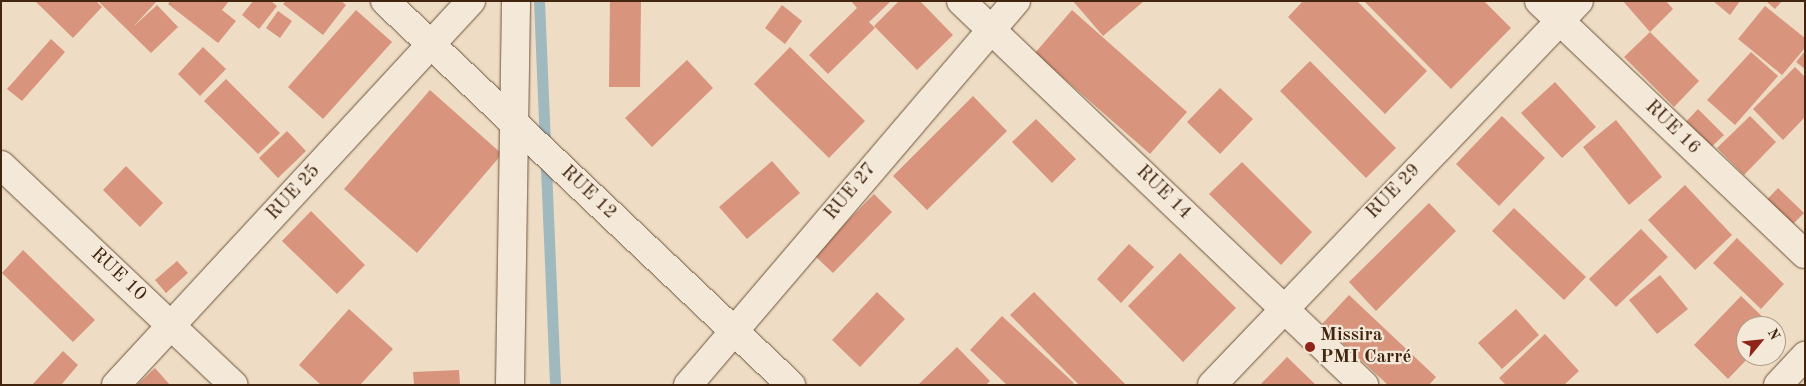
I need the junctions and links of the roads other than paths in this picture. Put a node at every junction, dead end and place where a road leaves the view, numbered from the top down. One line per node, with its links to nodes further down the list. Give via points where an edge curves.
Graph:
1 (385, 1): 10 (street, RUE 12)
2 (472, 1): 10 (street, RUE 25)
3 (516, 1): 11 (street)
4 (961, 1): 9 (street, RUE 14)
5 (1016, 1): 9 (street, RUE 27)
6 (1539, 1): 8 (street, RUE 16)
7 (1579, 1): 8 (street, RUE 29)
8 (1560, 21): 13 (street, RUE 16); 14 (street, RUE 29)
9 (990, 28): 14 (street, RUE 14); 16 (street, RUE 27)
10 (431, 45): 11 (street, RUE 12); 15 (street, RUE 25)
11 (515, 124): 16 (street, RUE 12); 20 (street)
12 (1, 165): 15 (street, RUE 10)
13 (1805, 254)
14 (1283, 308): 23 (street, RUE 29); 24 (street, RUE 14)
15 (171, 326): 18 (street, RUE 25); 19 (street, RUE 10)
16 (734, 331): 21 (street, RUE 27); 22 (street, RUE 12)
17 (1805, 356): 25 (street)
18 (116, 385)
19 (234, 385)
20 (510, 385)
21 (688, 385)
22 (791, 385)
23 (1212, 385)
24 (1364, 385)
25 (1778, 385)

